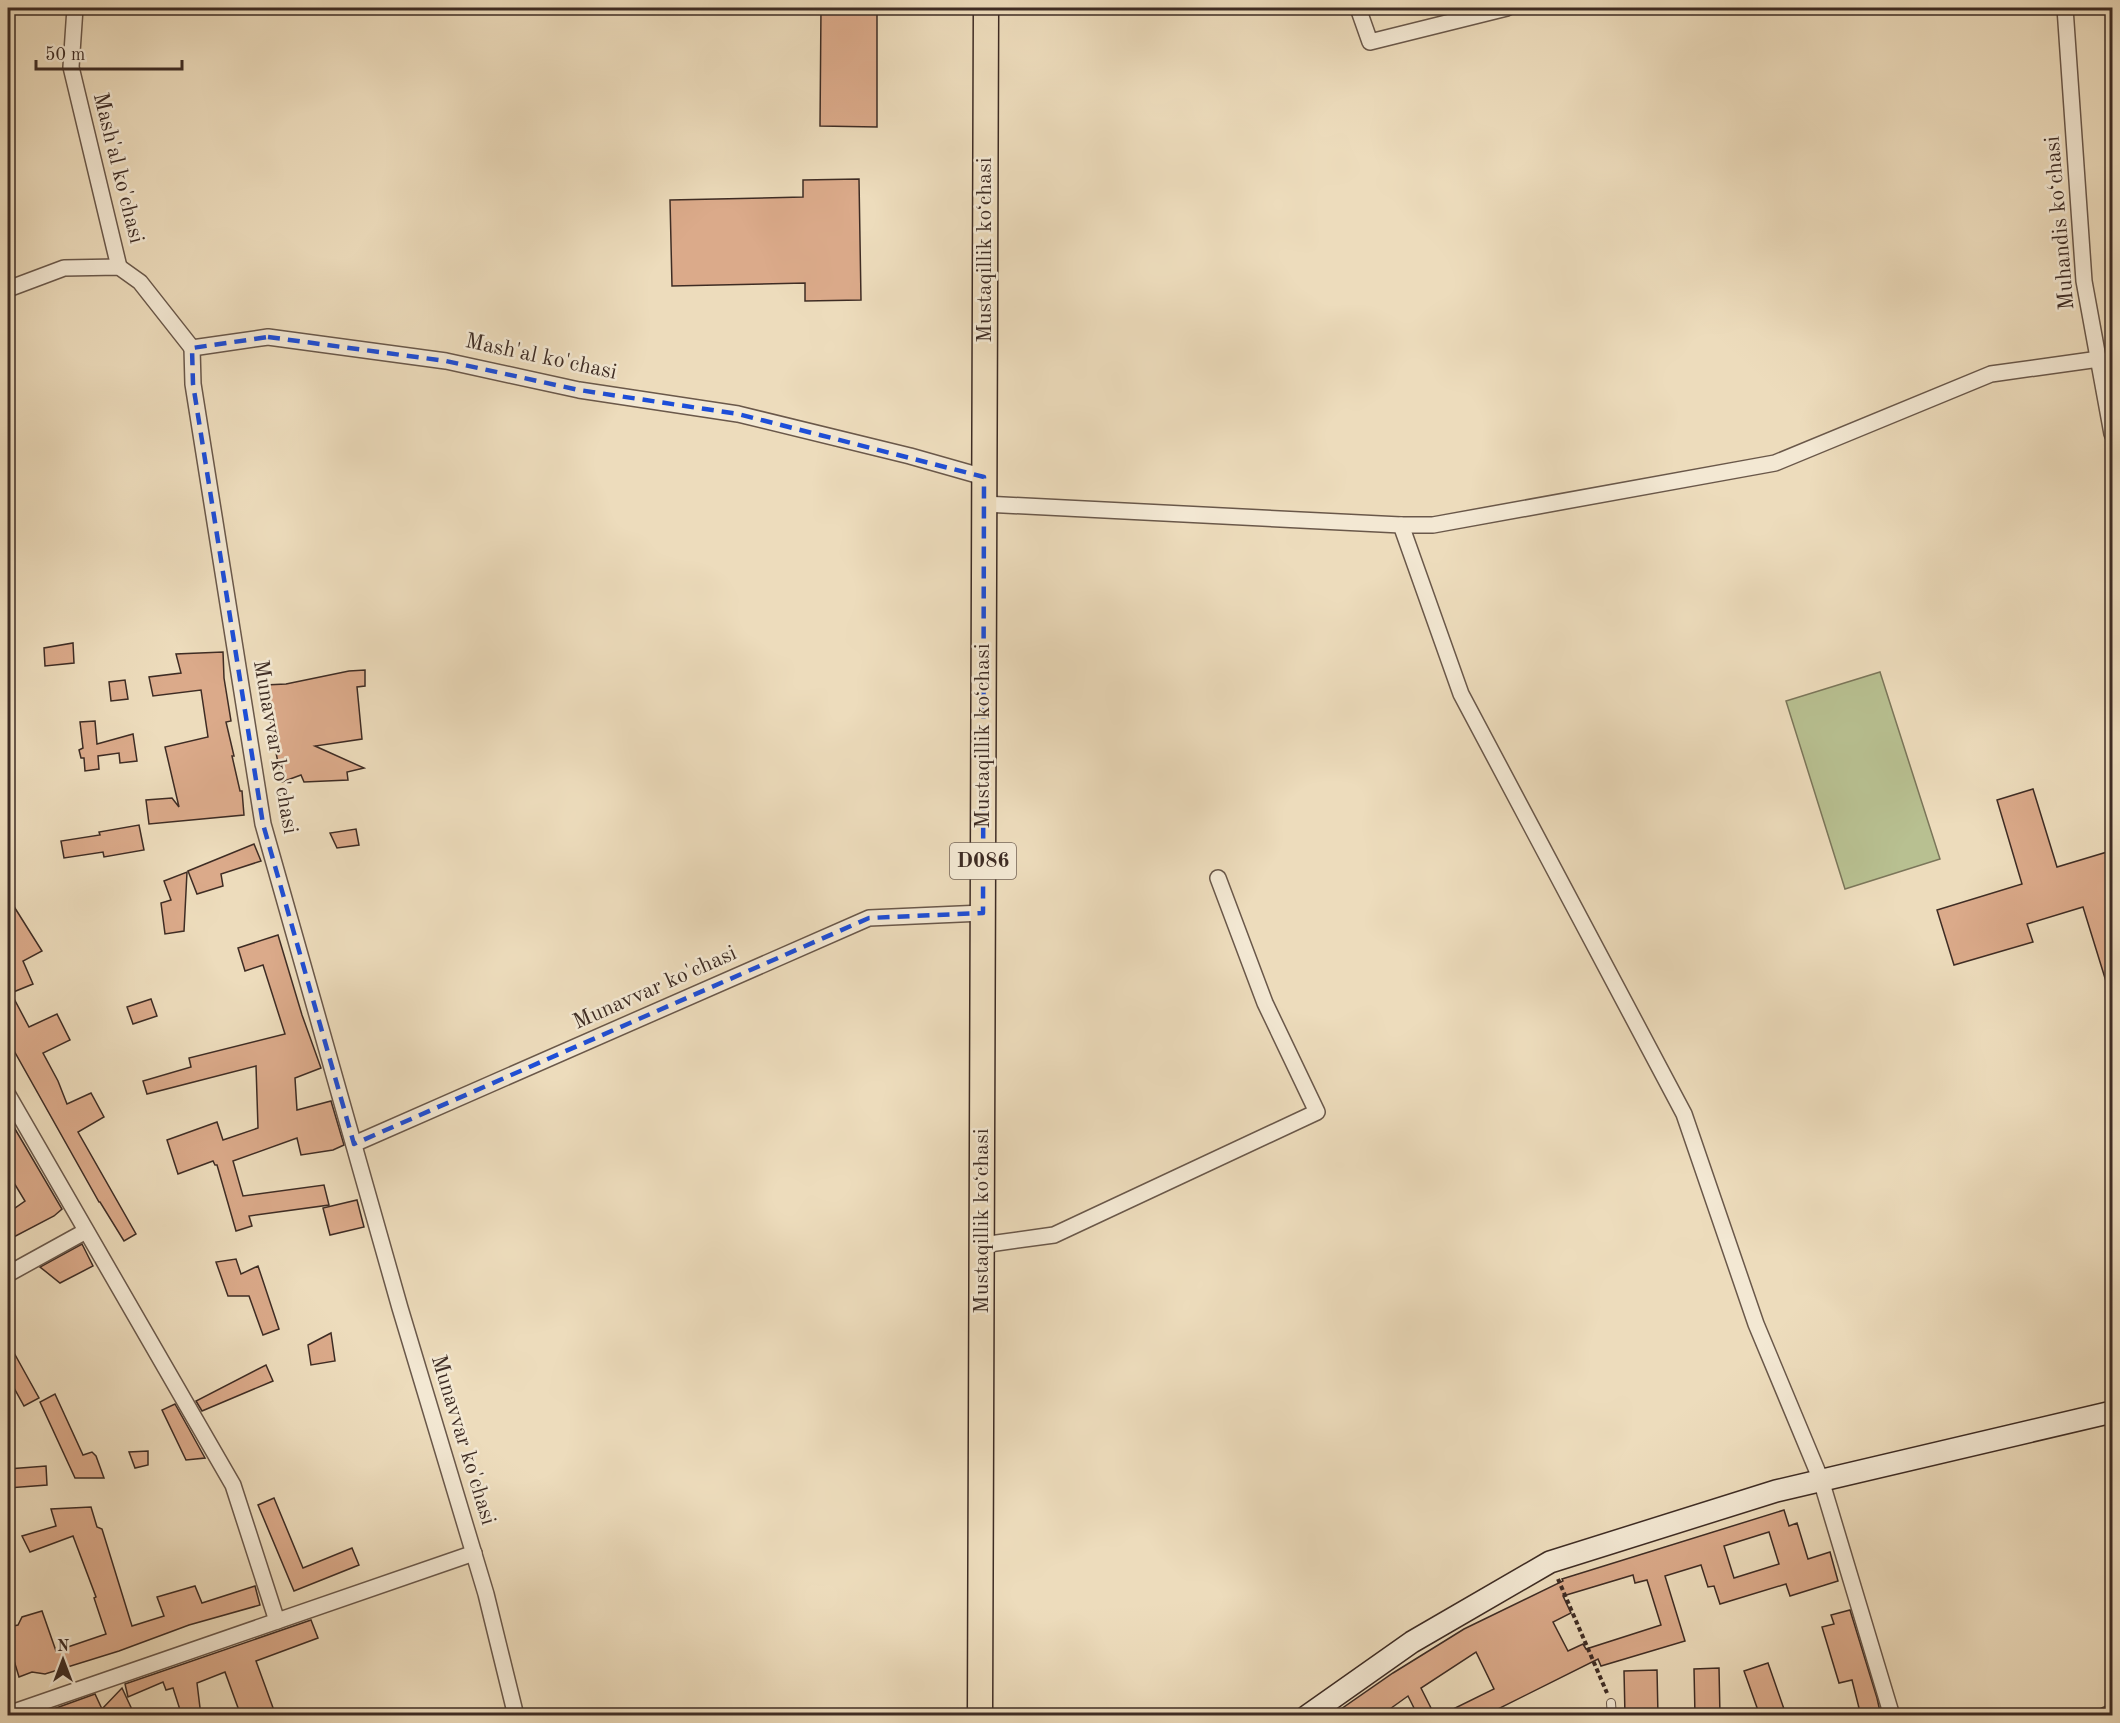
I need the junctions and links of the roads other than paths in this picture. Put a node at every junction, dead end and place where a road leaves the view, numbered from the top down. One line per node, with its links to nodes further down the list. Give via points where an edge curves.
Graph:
1 (75, 8): 6 (street, Mash'al ko'chasi, via 71,67)
2 (986, 8): 11 (main road, Mustaqillik koʻchasi / D086)
3 (1358, 8): 4 (street, via 1370,42)
4 (1507, 8)
5 (2065, 8): 9 (street, Muhandis ko‘chasi, via 2084,281)
6 (119, 267): 7 (street, Mash'al ko'chasi, via 64,268); 8 (street, Mash'al ko'chasi, via 140,282)
7 (8, 289)
8 (192, 348): 11 (street, Mash'al ko'chasi, via 268,338 446,361 579,390 738,414); 17 (street, Munavvar ko'chasi, via 193,384 263,824)
9 (2099, 359): 10 (street, Muhandis ko‘chasi); 13 (street, via 1991,374 1775,463 1433,525)
10 (2112, 434)
11 (984, 477): 12 (main road, Mustaqillik koʻchasi / D086)
12 (984, 504): 13 (street); 15 (main road, Mustaqillik koʻchasi / D086)
13 (1401, 525): 22 (street, via 1461,694 1684,1114 1756,1324)
14 (1218, 878): 19 (street, via 1265,1003 1317,1112 1054,1235)
15 (983, 913): 17 (street, Munavvar ko'chasi, via 869,918); 19 (main road, Mustaqillik koʻchasi / D086)
16 (8, 1095): 18 (street)
17 (354, 1144): 23 (street, Munavvar ko'chasi)
18 (86, 1231): 20 (street); 24 (street, via 233,1485)
19 (982, 1245): 29 (main road, Mustaqillik koʻchasi / D086)
20 (8, 1274)
21 (2112, 1412): 22 (street)
22 (1821, 1480): 30 (street, via 1550,1562 1412,1642); 32 (street)
23 (474, 1554): 24 (street); 28 (street, Munavvar ko'chasi)
24 (277, 1621): 27 (street)
25 (1611, 1703): 31 (lane)
26 (2112, 1712): 33 (street)
27 (8, 1714)
28 (516, 1716)
29 (980, 1716)
30 (1307, 1716)
31 (1612, 1716)
32 (1892, 1716)
33 (2104, 1716)

